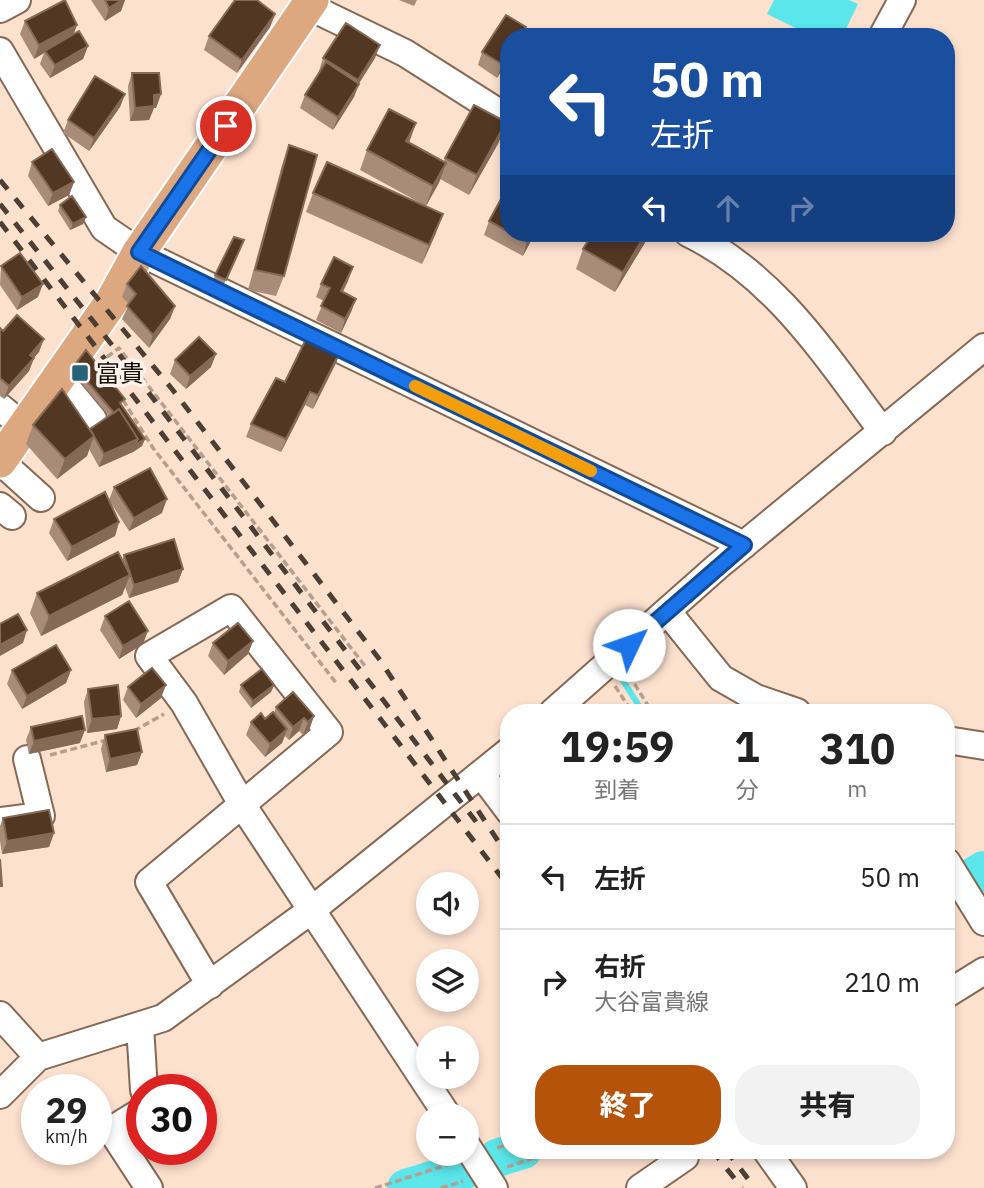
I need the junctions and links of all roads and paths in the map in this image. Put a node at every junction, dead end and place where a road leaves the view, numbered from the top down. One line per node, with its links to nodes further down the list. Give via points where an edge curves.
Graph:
1 (17, 0): 4 (street)
2 (902, 0): 5 (street)
3 (310, 3): 7 (street, via 404,53); 9 (main road)
4 (0, 9)
5 (887, 28)
6 (0, 51): 9 (street, via 104,228)
7 (500, 113)
8 (719, 242): 16 (street, via 789,310)
9 (139, 252): 12 (main road); 19 (street)
10 (984, 347): 16 (street)
11 (105, 358): 21 (path, via 119,348)
12 (60, 378): 14 (main road); 15 (street)
13 (116, 390): 24 (path, via 153,448)
14 (12, 417): 17 (main road)
15 (93, 419)
16 (883, 432): 19 (street)
17 (0, 461): 18 (street)
18 (41, 498)
19 (744, 545): 20 (street)
20 (667, 611): 26 (street); 29 (street, via 721,678)
21 (365, 666)
22 (625, 669): 28 (path)
23 (612, 681): 27 (path)
24 (337, 684)
25 (184, 703): 30 (path); 38 (street); 38 (street, via 149,656 231,608 329,732)
26 (562, 704)
27 (627, 704)
28 (647, 704)
29 (774, 704)
30 (125, 734)
31 (114, 738): 35 (path)
32 (955, 741): 33 (street)
33 (984, 746)
34 (500, 759): 36 (street)
35 (27, 760): 39 (street, via 41,816)
36 (482, 775): 37 (street); 41 (street)
37 (500, 799)
38 (243, 806): 41 (street); 44 (street, via 149,882)
39 (0, 821)
40 (955, 875): 42 (street)
41 (313, 909): 44 (street); 51 (street)
42 (984, 922)
43 (984, 971): 45 (street)
44 (210, 985): 47 (street, via 163,1018)
45 (955, 990)
46 (0, 1015): 48 (street)
47 (140, 1026): 48 (street); 49 (street)
48 (37, 1057): 50 (street)
49 (143, 1074)
50 (0, 1095)
51 (439, 1103)
52 (126, 1121): 55 (street, via 111,1130)
53 (500, 1146): 54 (path)
54 (479, 1149)
55 (126, 1153)
56 (682, 1159): 64 (street)
57 (772, 1159): 65 (street)
58 (134, 1165): 61 (street)
59 (479, 1165): 63 (street)
60 (431, 1166): 62 (path)
61 (149, 1188)
62 (375, 1188)
63 (494, 1188)
64 (640, 1188)
65 (793, 1188)

